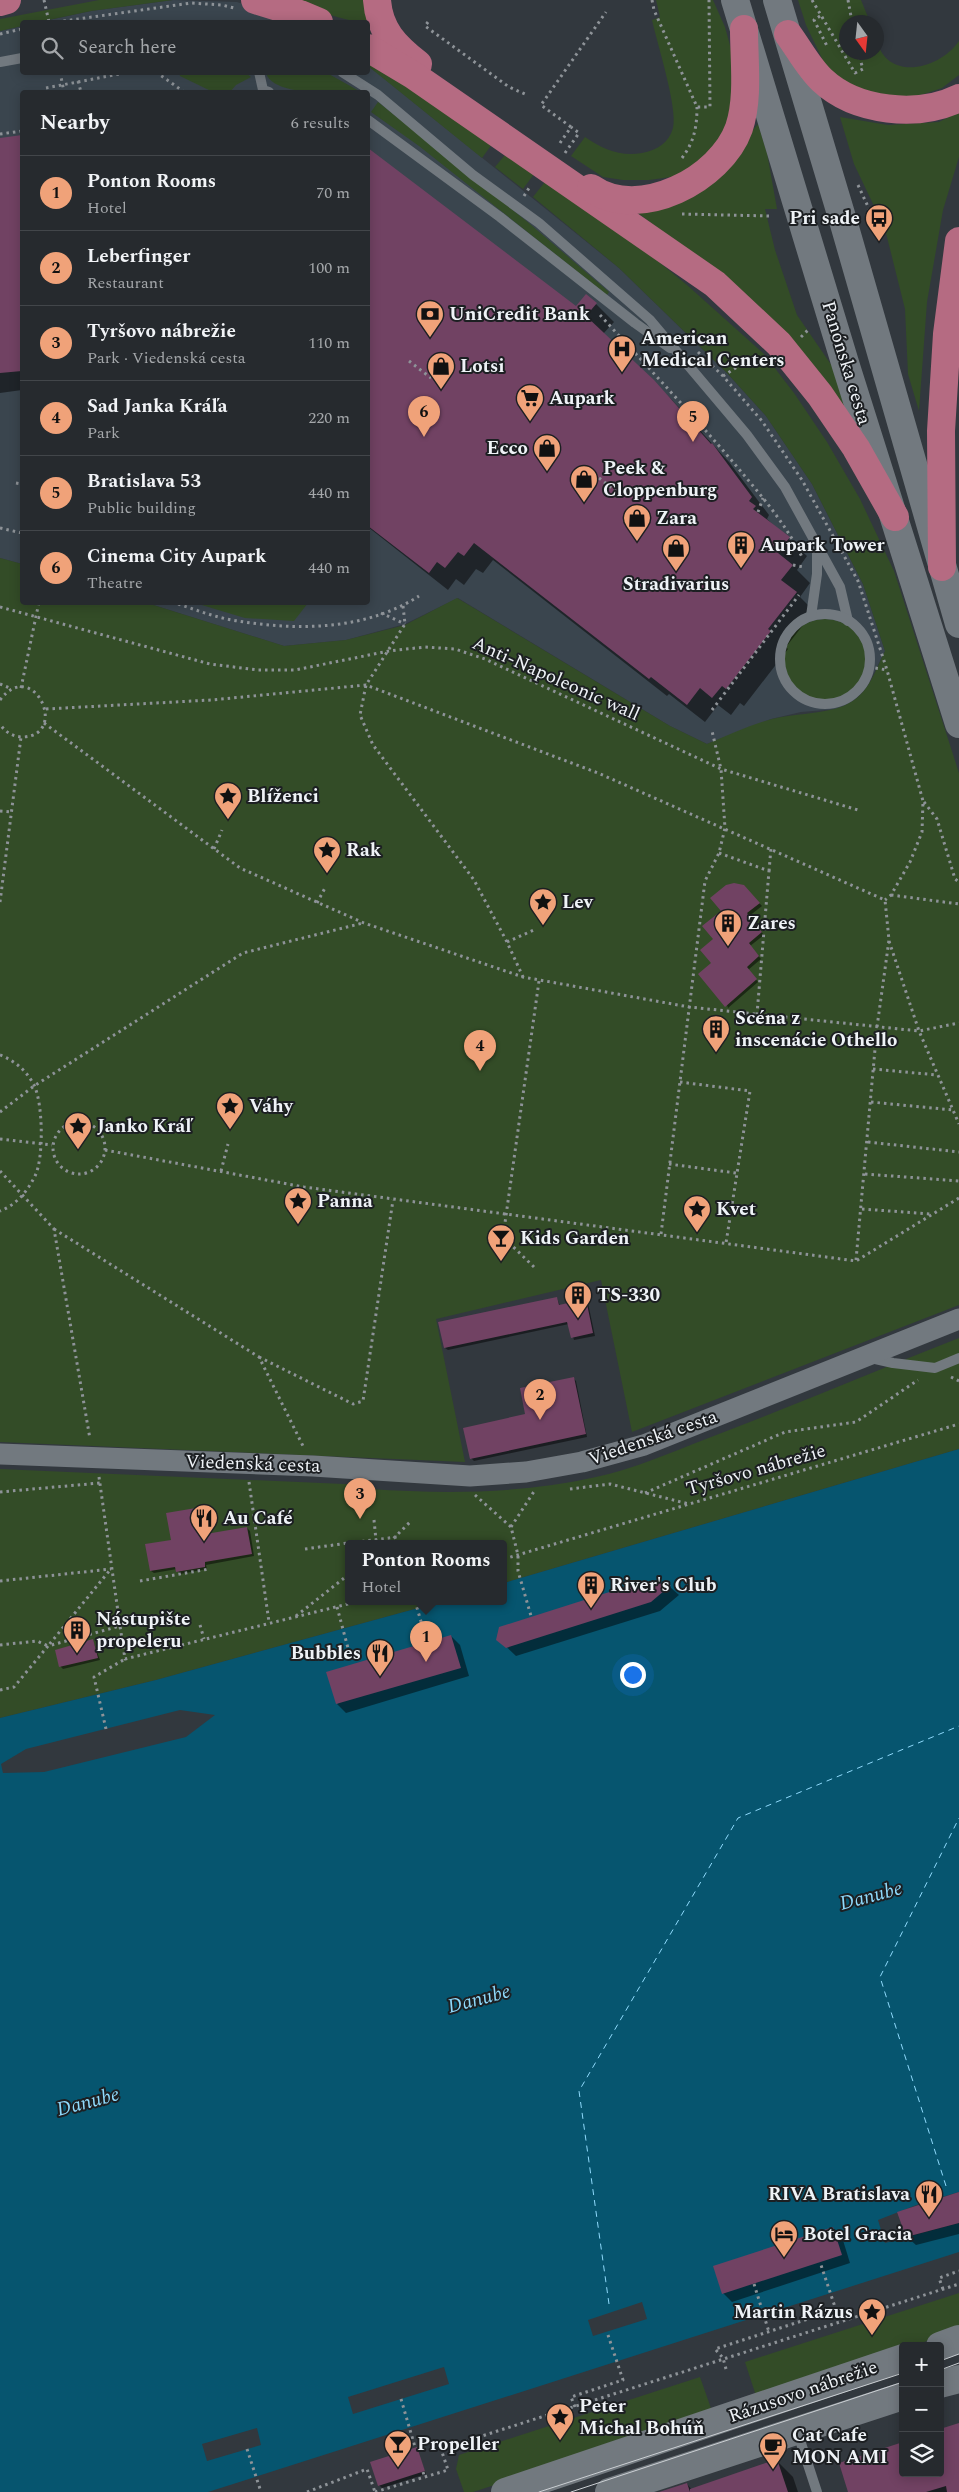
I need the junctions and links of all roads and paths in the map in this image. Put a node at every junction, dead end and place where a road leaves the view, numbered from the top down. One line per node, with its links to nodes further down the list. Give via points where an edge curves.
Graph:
1 (8, 0): 10 (main road)
2 (44, 0): 15 (path)
3 (377, 0): 20 (main road, via 386,35 413,61 597,192 631,200 664,194 700,178 734,138 740,127 744,102)
4 (652, 0): 43 (path)
5 (709, 0): 43 (path, via 710,107)
6 (735, 0): 20 (main road, Panónska cesta)
7 (777, 0): 22 (main road, Panónska cesta)
8 (812, 0): 14 (path)
9 (848, 0): 13 (path)
10 (0, 2)
11 (248, 5): 16 (path, via 191,3); 17 (main road, via 300,14)
12 (606, 12): 45 (path, via 541,105)
13 (851, 15)
14 (820, 16): 23 (path); 25 (path, via 814,20)
15 (49, 20)
16 (71, 20)
17 (314, 20)
18 (428, 22): 41 (path, via 425,26 509,87)
19 (20, 30): 21 (path)
20 (744, 30): 72 (main road, Panónska cesta)
21 (0, 34)
22 (788, 34): 42 (main road, via 822,80 839,94 856,101 887,107 922,108); 78 (main road, Panónska cesta)
23 (839, 47)
24 (370, 49): 72 (main road, via 414,75 716,284 779,344 820,395 856,448)
25 (831, 56)
26 (20, 58): 29 (lane)
27 (847, 60): 28 (path, via 855,73 863,69)
28 (860, 60)
29 (0, 62)
30 (61, 75): 37 (path)
31 (113, 75): 35 (path)
32 (160, 75): 39 (path)
33 (260, 75): 40 (lane)
34 (347, 75): 58 (lane, via 378,95 473,175 539,223 650,320)
35 (78, 81): 36 (path); 38 (path)
36 (46, 88)
37 (64, 90)
38 (80, 90)
39 (181, 90)
40 (262, 90)
41 (527, 95)
42 (959, 98)
43 (697, 107): 50 (path, via 693,140)
44 (370, 121): 58 (lane)
45 (571, 126): 48 (path); 49 (path, via 579,132)
46 (20, 131): 47 (path)
47 (0, 134)
48 (560, 143)
49 (562, 158)
50 (680, 162)
51 (535, 179): 52 (path)
52 (523, 197)
53 (676, 214): 54 (path)
54 (770, 216)
55 (959, 241): 78 (main road, via 947,334 941,423)
56 (594, 309): 64 (path)
57 (764, 354): 60 (path, via 754,355)
58 (685, 359): 75 (lane, via 765,458 803,516)
59 (408, 362): 61 (path)
60 (723, 376)
61 (430, 379)
62 (436, 404): 63 (path)
63 (424, 418)
64 (741, 471): 65 (path); 70 (path)
65 (736, 474)
66 (600, 477): 69 (path)
67 (16, 483): 68 (path)
68 (20, 484)
69 (622, 494)
70 (763, 497): 71 (path); 77 (path, via 792,536)
71 (758, 512)
72 (895, 517): 103 (main road, Panónska cesta)
73 (0, 528): 74 (path)
74 (20, 533)
75 (817, 547): 88 (lane); 89 (lane, via 840,587)
76 (793, 565): 77 (path)
77 (807, 567): 79 (path)
78 (942, 567): 91 (main road, Panónska cesta)
79 (806, 574)
80 (805, 588): 100 (path)
81 (419, 596): 84 (path)
82 (37, 605): 87 (path)
83 (182, 605): 86 (path, via 237,621 296,627 341,626)
84 (403, 606): 86 (path); 90 (path)
85 (0, 607): 87 (path, Anti-Napoleonic wall)
86 (381, 613): 90 (path)
87 (35, 616): 92 (path, Anti-Napoleonic wall, via 210,664 258,670 294,670); 96 (path)
88 (811, 616): 89 (lane, via 836,616); 93 (lane, via 795,625 781,647 781,672 796,694 816,704 843,701 858,690)
89 (848, 620): 93 (lane, via 866,640)
90 (405, 624): 92 (path)
91 (959, 624)
92 (389, 651): 95 (path); 106 (path, Anti-Napoleonic wall, via 425,647 455,649 484,659)
93 (870, 666): 107 (path, via 887,670)
94 (0, 684): 97 (path)
95 (366, 685): 99 (path, via 211,700); 111 (path, via 598,773 695,818); 127 (path, via 360,715 373,745 474,880)
96 (21, 688): 97 (path); 99 (path, via 36,692)
97 (13, 689): 98 (path)
98 (0, 700)
99 (46, 709): 101 (path)
100 (712, 710)
101 (44, 723): 105 (path, via 34,733); 114 (path)
102 (0, 724): 105 (path, via 7,732)
103 (959, 724)
104 (712, 732): 106 (path)
105 (21, 737): 110 (path)
106 (721, 769): 108 (path, Anti-Napoleonic wall); 111 (path)
107 (924, 801): 117 (path, via 937,819 955,879); 119 (path, via 922,832)
108 (858, 810)
109 (0, 811): 110 (path)
110 (11, 812): 121 (path)
111 (726, 828): 113 (path); 115 (path)
112 (222, 830): 114 (path)
113 (771, 848): 116 (path); 120 (path)
114 (214, 849): 122 (path, via 240,868)
115 (719, 853): 116 (path); 130 (path, via 705,881)
116 (769, 871): 131 (path)
117 (959, 882)
118 (325, 888): 122 (path)
119 (891, 895): 120 (path); 123 (path)
120 (885, 900): 126 (path)
121 (0, 902)
122 (317, 903): 124 (path)
123 (959, 904)
124 (364, 923): 128 (path); 139 (path, via 243,953)
125 (536, 929): 127 (path)
126 (889, 940): 133 (path); 134 (path)
127 (507, 942): 128 (path)
128 (523, 977): 129 (path)
129 (539, 981): 130 (path); 164 (path)
130 (690, 1007): 131 (path); 138 (path)
131 (757, 1014): 133 (path)
132 (959, 1023): 134 (path)
133 (877, 1027): 134 (path); 136 (path)
134 (918, 1031): 137 (path)
135 (0, 1055): 139 (path, via 20,1065)
136 (874, 1070): 137 (path); 140 (path)
137 (937, 1075): 141 (path)
138 (680, 1082): 151 (path); 154 (path, via 750,1091)
139 (34, 1086): 142 (path); 146 (path, via 42,1114)
140 (871, 1102): 141 (path); 145 (path)
141 (952, 1110): 143 (path)
142 (0, 1112)
143 (959, 1124)
144 (0, 1139): 146 (path)
145 (868, 1142): 150 (path); 155 (path)
146 (40, 1144): 148 (path); 158 (path, via 36,1175)
147 (228, 1144): 152 (path)
148 (52, 1145): 149 (path, via 61,1128 78,1122 86,1123 101,1133); 149 (path, via 60,1168 76,1174 84,1174 99,1166)
149 (105, 1150): 152 (path)
150 (959, 1152)
151 (670, 1164): 154 (path); 167 (path)
152 (221, 1171): 157 (path)
153 (0, 1172): 158 (path)
154 (736, 1173): 168 (path)
155 (865, 1174): 156 (path); 161 (path)
156 (959, 1181)
157 (304, 1187): 160 (path); 163 (path)
158 (22, 1197): 162 (path); 166 (path)
159 (959, 1198): 165 (path)
160 (393, 1200): 164 (path); 172 (path, via 363,1401 353,1404)
161 (862, 1209): 165 (path); 169 (path)
162 (0, 1211)
163 (299, 1211)
164 (505, 1214): 167 (path); 170 (path, via 503,1237)
165 (932, 1214): 169 (path)
166 (54, 1229): 172 (path); 177 (path)
167 (661, 1234): 168 (path)
168 (726, 1243): 169 (path)
169 (856, 1261)
170 (534, 1267)
171 (959, 1319): 173 (street, Viedenská cesta)
172 (259, 1357): 179 (path)
173 (865, 1357): 175 (lane); 179 (street, Viedenská cesta, via 644,1445 554,1468 470,1476)
174 (959, 1358): 175 (lane)
175 (936, 1368): 187 (path, via 856,1422 785,1432)
176 (959, 1424): 188 (path, Tyršovo nábrežie)
177 (91, 1446)
178 (0, 1454): 179 (street, Viedenská cesta)
179 (313, 1466)
180 (98, 1472): 182 (path)
181 (249, 1482): 199 (path)
182 (100, 1483): 185 (path); 201 (path)
183 (538, 1483): 191 (path)
184 (570, 1489): 187 (path, via 610,1484)
185 (0, 1492)
186 (471, 1492): 191 (path)
187 (646, 1493): 188 (path)
188 (689, 1504): 198 (path, Tyršovo nábrežie)
189 (374, 1520): 193 (path)
190 (412, 1520): 192 (path)
191 (511, 1527): 198 (path)
192 (397, 1537): 193 (path); 194 (path)
193 (376, 1540)
194 (393, 1540)
195 (345, 1544): 196 (path)
196 (305, 1549)
197 (266, 1554): 199 (path)
198 (518, 1555): 200 (path, Tyršovo nábrežie); 209 (path, via 518,1571)
199 (259, 1556): 211 (path)
200 (507, 1558)
201 (111, 1569): 204 (path); 213 (path); 217 (path)
202 (209, 1569): 205 (path)
203 (345, 1577): 210 (path)
204 (0, 1581)
205 (140, 1581)
206 (347, 1605): 208 (path)
207 (417, 1605): 215 (path)
208 (337, 1608): 210 (path); 219 (path)
209 (531, 1616)
210 (294, 1618): 211 (path)
211 (269, 1622): 214 (path)
212 (200, 1625): 214 (path)
213 (120, 1626): 217 (path); 218 (path)
214 (204, 1639): 218 (path)
215 (427, 1642)
216 (0, 1645): 217 (path, via 36,1641)
217 (48, 1646): 220 (path, via 14,1687)
218 (125, 1659): 221 (path, via 94,1678)
219 (352, 1663)
220 (0, 1690)
221 (106, 1728)
222 (820, 2262): 228 (path, via 836,2310)
223 (959, 2271): 226 (path, via 939,2278)
224 (754, 2284): 228 (path)
225 (959, 2284): 226 (path)
226 (943, 2289): 233 (path)
227 (607, 2332): 240 (path, via 623,2380 571,2397)
228 (769, 2332): 233 (path, via 715,2349)
229 (959, 2339): 230 (main road)
230 (944, 2345)
231 (944, 2346): 232 (street)
232 (959, 2346)
233 (723, 2358): 235 (path); 240 (path)
234 (899, 2359): 249 (main road, Rázusovo nábrežie)
235 (726, 2369)
236 (959, 2379): 237 (main road)
237 (944, 2383)
238 (899, 2397): 241 (main road, Rázusovo nábrežie)
239 (401, 2399): 242 (path)
240 (574, 2407): 245 (path, via 442,2449 448,2470)
241 (797, 2430): 250 (main road, Rázusovo nábrežie); 251 (lane)
242 (415, 2447)
243 (247, 2450): 246 (path)
244 (423, 2472): 245 (path)
245 (425, 2478): 248 (path)
246 (261, 2492)
247 (307, 2492): 248 (path, via 367,2469)
248 (375, 2492)
249 (505, 2492)
250 (609, 2492)
251 (817, 2492)

